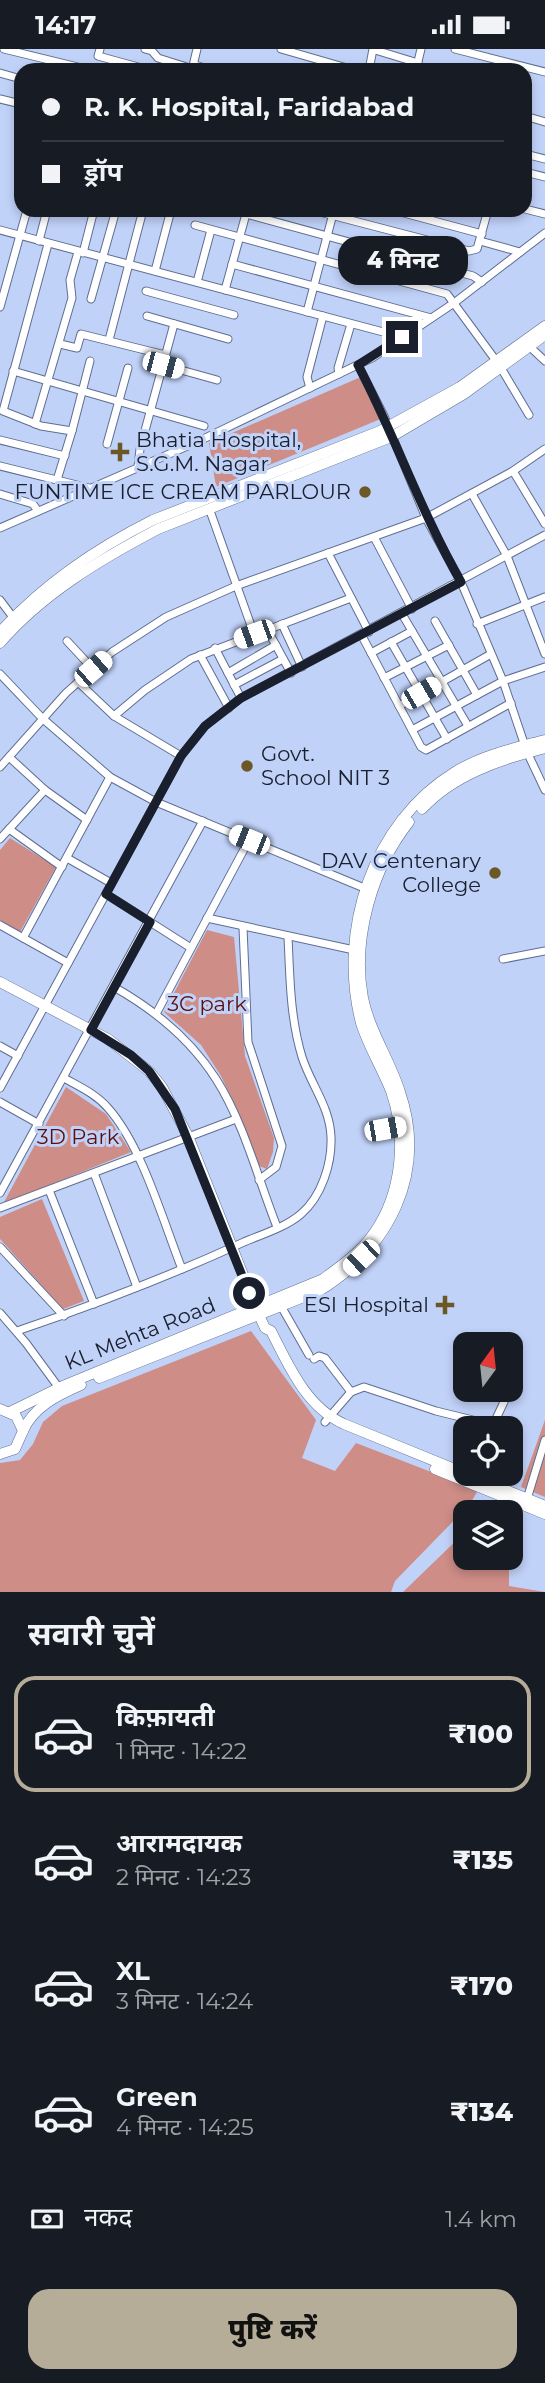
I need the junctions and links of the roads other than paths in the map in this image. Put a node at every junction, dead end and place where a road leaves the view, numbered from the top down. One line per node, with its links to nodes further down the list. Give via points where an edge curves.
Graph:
1 (4, 49): 8 (street); 10 (street)
2 (100, 49): 11 (street, via 98,56)
3 (145, 49): 12 (street)
4 (281, 49): 9 (street)
5 (317, 49): 9 (street)
6 (374, 49): 14 (street)
7 (455, 49): 15 (street)
8 (0, 57)
9 (313, 58): 13 (street)
10 (59, 63)
11 (124, 63)
12 (176, 63)
13 (330, 63)
14 (409, 63)
15 (510, 63)
16 (25, 217): 32 (street)
17 (45, 217): 36 (street)
18 (92, 217): 38 (street)
19 (114, 217): 40 (street)
20 (140, 217): 42 (street)
21 (169, 217): 44 (street)
22 (245, 217): 35 (street)
23 (257, 217): 33 (street)
24 (333, 217): 33 (street)
25 (348, 217): 34 (street, via 469,251 477,249)
26 (416, 217): 34 (street)
27 (486, 217): 34 (street)
28 (195, 225): 30 (street)
29 (0, 230): 32 (street)
30 (211, 230): 35 (street); 46 (street)
31 (545, 233): 39 (street)
32 (21, 235): 36 (street); 45 (street, via 11,270)
33 (327, 237): 41 (street); 47 (street)
34 (481, 237): 39 (street)
35 (239, 238): 41 (street); 43 (street)
36 (39, 241): 37 (street)
37 (48, 244): 38 (street); 75 (street)
38 (80, 252): 40 (street); 66 (street, via 70,280 72,298)
39 (520, 252): 47 (street)
40 (103, 258): 42 (street); 51 (street)
41 (321, 260): 48 (street); 53 (street, via 442,292)
42 (129, 264): 44 (street); 65 (street)
43 (232, 264): 48 (street); 49 (street)
44 (155, 271): 46 (street)
45 (4, 274): 52 (street)
46 (197, 282): 49 (street)
47 (482, 282): 53 (street)
48 (314, 286): 54 (street); 58 (street)
49 (225, 290): 54 (street)
50 (146, 291): 55 (street)
51 (91, 299)
52 (0, 303)
53 (454, 303): 58 (street); 73 (street)
54 (307, 312): 57 (street)
55 (234, 315)
56 (147, 316): 59 (street)
57 (323, 316): 60 (street); 79 (street, via 307,377)
58 (430, 318): 63 (street)
59 (174, 324): 64 (street); 68 (street)
60 (351, 324): 63 (street); 76 (street)
61 (545, 326): 73 (street)
62 (545, 335): 67 (street)
63 (402, 337): 72 (street)
64 (228, 339)
65 (109, 340): 66 (street, via 81,334 76,348); 68 (street)
66 (60, 344): 78 (street)
67 (530, 347): 70 (street); 73 (street)
68 (165, 355): 71 (street)
69 (90, 361): 80 (street)
70 (545, 362)
71 (163, 365): 77 (street); 82 (street)
72 (358, 365): 76 (street); 87 (street)
73 (499, 365): 83 (street); 87 (street, via 464,394)
74 (128, 369): 81 (street)
75 (13, 371): 78 (street); 84 (street, via 3,411)
76 (339, 374): 79 (street)
77 (217, 380)
78 (46, 382): 80 (street); 84 (street)
79 (310, 388): 93 (street)
80 (82, 392): 81 (street); 86 (street)
81 (117, 402): 82 (street); 89 (street)
82 (150, 411): 85 (street); 93 (street)
83 (529, 415)
84 (35, 424): 86 (street)
85 (204, 426)
86 (72, 431): 91 (street)
87 (389, 432): 99 (street); 101 (street); 116 (street, via 131,531 39,595)
88 (0, 440): 91 (street)
89 (107, 444)
90 (545, 449): 94 (street)
91 (65, 456): 95 (street)
92 (0, 466): 95 (street)
93 (138, 467): 96 (street)
94 (513, 471): 98 (street); 102 (street)
95 (57, 480): 96 (street)
96 (90, 489): 100 (street)
97 (0, 494): 100 (street, via 33,504)
98 (472, 494): 101 (street); 107 (street)
99 (209, 508): 109 (street); 116 (street, via 158,529 97,563)
100 (38, 511): 103 (street)
101 (426, 518): 105 (street); 108 (street)
102 (545, 524)
103 (0, 528)
104 (545, 535): 107 (street)
105 (374, 537): 106 (street); 114 (street)
106 (328, 553): 109 (street); 111 (street)
107 (507, 556): 108 (street); 113 (street)
108 (461, 582): 114 (street); 119 (street)
109 (236, 586): 124 (street); 141 (street, via 166,617)
110 (545, 597): 113 (street)
111 (351, 598): 118 (street); 123 (street)
112 (0, 600): 116 (street)
113 (525, 605): 119 (street); 134 (street)
114 (412, 609): 115 (street)
115 (402, 614): 121 (street); 123 (street)
116 (15, 621): 122 (street); 128 (street)
117 (435, 621): 130 (street)
118 (282, 624): 120 (street); 139 (street)
119 (477, 624): 133 (street)
120 (267, 629): 124 (street); 129 (street)
121 (412, 631): 127 (street); 136 (street)
122 (0, 632)
123 (369, 632): 125 (street)
124 (254, 634): 131 (street)
125 (362, 636): 132 (street); 139 (street)
126 (67, 641): 141 (street)
127 (391, 642): 132 (street); 138 (street)
128 (0, 643)
129 (276, 645): 137 (street); 143 (street)
130 (449, 645): 136 (street); 142 (street)
131 (215, 648): 135 (street); 143 (street)
132 (371, 653): 146 (street)
133 (491, 654): 142 (street); 147 (street)
134 (545, 654)
135 (200, 655): 157 (street); 158 (street, via 145,689)
136 (427, 656): 138 (street); 148 (street)
137 (283, 659): 144 (street); 150 (street)
138 (406, 666): 146 (street); 151 (street)
139 (302, 667): 144 (street)
140 (545, 667): 147 (street)
141 (93, 669): 149 (street)
142 (463, 670): 148 (street); 152 (street)
143 (228, 673): 150 (street)
144 (291, 673): 153 (street)
145 (0, 674): 159 (street)
146 (384, 678): 155 (street)
147 (503, 681): 152 (street); 154 (street)
148 (442, 682): 151 (street); 156 (street)
149 (78, 683): 158 (street); 159 (street)
150 (234, 685): 153 (street)
151 (421, 693): 155 (street); 160 (street)
152 (477, 695): 156 (street)
153 (241, 698): 157 (street)
154 (511, 703): 161 (street); 166 (street)
155 (399, 706): 162 (street)
156 (456, 706): 160 (street); 161 (street)
157 (229, 708): 167 (street, via 205,726)
158 (114, 716): 167 (street)
159 (42, 718): 168 (street); 170 (street)
160 (435, 718): 162 (street); 163 (street)
161 (468, 726): 163 (street)
162 (412, 730): 163 (street, via 426,750)
163 (447, 739)
164 (545, 740): 166 (street, KL Mehta Road)
165 (545, 748): 166 (street, KL Mehta Road)
166 (526, 749): 172 (street); 182 (street, KL Mehta Road, via 490,756 456,772 426,795 381,851)
167 (181, 756): 173 (street)
168 (9, 757): 169 (street); 171 (street)
169 (0, 767)
170 (110, 777): 173 (street); 174 (street)
171 (45, 790): 174 (street); 176 (street)
172 (545, 790)
173 (156, 802): 175 (street); 181 (street)
174 (87, 820): 179 (street)
175 (203, 821): 178 (street); 185 (street)
176 (9, 829): 177 (street); 180 (street)
177 (0, 839)
178 (249, 840): 182 (street); 184 (street)
179 (66, 858): 180 (street); 181 (street)
180 (62, 867): 189 (street)
181 (111, 883): 183 (street)
182 (369, 890): 191 (street, KL Mehta Road, via 359,911); 222 (street, KL Mehta Road, via 361,955 363,996 407,1122 409,1145 401,1197 385,1231 340,1278)
183 (106, 894): 185 (street); 194 (street)
184 (207, 918): 187 (street); 190 (street)
185 (150, 922): 190 (street); 196 (street)
186 (0, 925): 189 (street)
187 (243, 928): 188 (street); 212 (street, via 248,1042 282,1146 276,1167)
188 (288, 937): 191 (street); 216 (street, via 292,1015 331,1137 328,1168 312,1202 299,1216)
189 (23, 938): 194 (street)
190 (191, 949): 198 (street)
191 (354, 950): 207 (street, KL Mehta Road, via 354,983 362,1025 391,1092)
192 (545, 951): 193 (street)
193 (503, 959)
194 (68, 963): 197 (street)
195 (0, 982): 197 (street)
196 (114, 987): 198 (street); 199 (street)
197 (45, 1006): 199 (street); 201 (street)
198 (156, 1014): 205 (street, via 215,1077)
199 (91, 1030): 202 (street); 209 (street, via 149,1071)
200 (0, 1046): 201 (street)
201 (18, 1056): 203 (street)
202 (64, 1078): 206 (street); 210 (street, via 107,1107)
203 (0, 1088)
204 (0, 1102): 206 (street)
205 (236, 1119): 209 (street); 212 (street)
206 (39, 1123): 214 (street)
207 (400, 1127): 208 (street); 223 (street, KL Mehta Road, via 396,1186 373,1235 323,1279)
208 (371, 1132)
209 (188, 1136): 210 (street); 218 (street)
210 (138, 1157): 211 (street); 219 (street)
211 (94, 1173): 213 (street); 220 (street)
212 (259, 1180): 216 (street)
213 (49, 1190): 215 (street); 221 (street)
214 (0, 1193)
215 (0, 1208)
216 (277, 1227): 218 (street)
217 (0, 1247): 225 (street)
218 (233, 1248): 219 (street); 223 (street)
219 (182, 1269): 220 (street)
220 (138, 1287): 221 (street)
221 (94, 1304): 225 (street)
222 (281, 1306): 223 (street, KL Mehta Road); 228 (street, via 311,1357 325,1358)
223 (257, 1312): 227 (street, KL Mehta Road); 231 (street)
224 (0, 1313): 226 (street)
225 (64, 1316): 226 (street)
226 (17, 1331): 227 (street)
227 (62, 1391): 230 (street, KL Mehta Road); 232 (street, KL Mehta Road, via 31,1415)
228 (351, 1392): 229 (street, via 367,1388 489,1424); 231 (street)
229 (504, 1402)
230 (5, 1410): 232 (street, via 19,1419)
231 (326, 1419): 235 (street); 237 (street)
232 (23, 1431): 234 (street, KL Mehta Road, via 15,1448)
233 (545, 1440): 235 (street)
234 (0, 1454)
235 (527, 1499): 236 (street)
236 (545, 1506)
237 (545, 1514)

